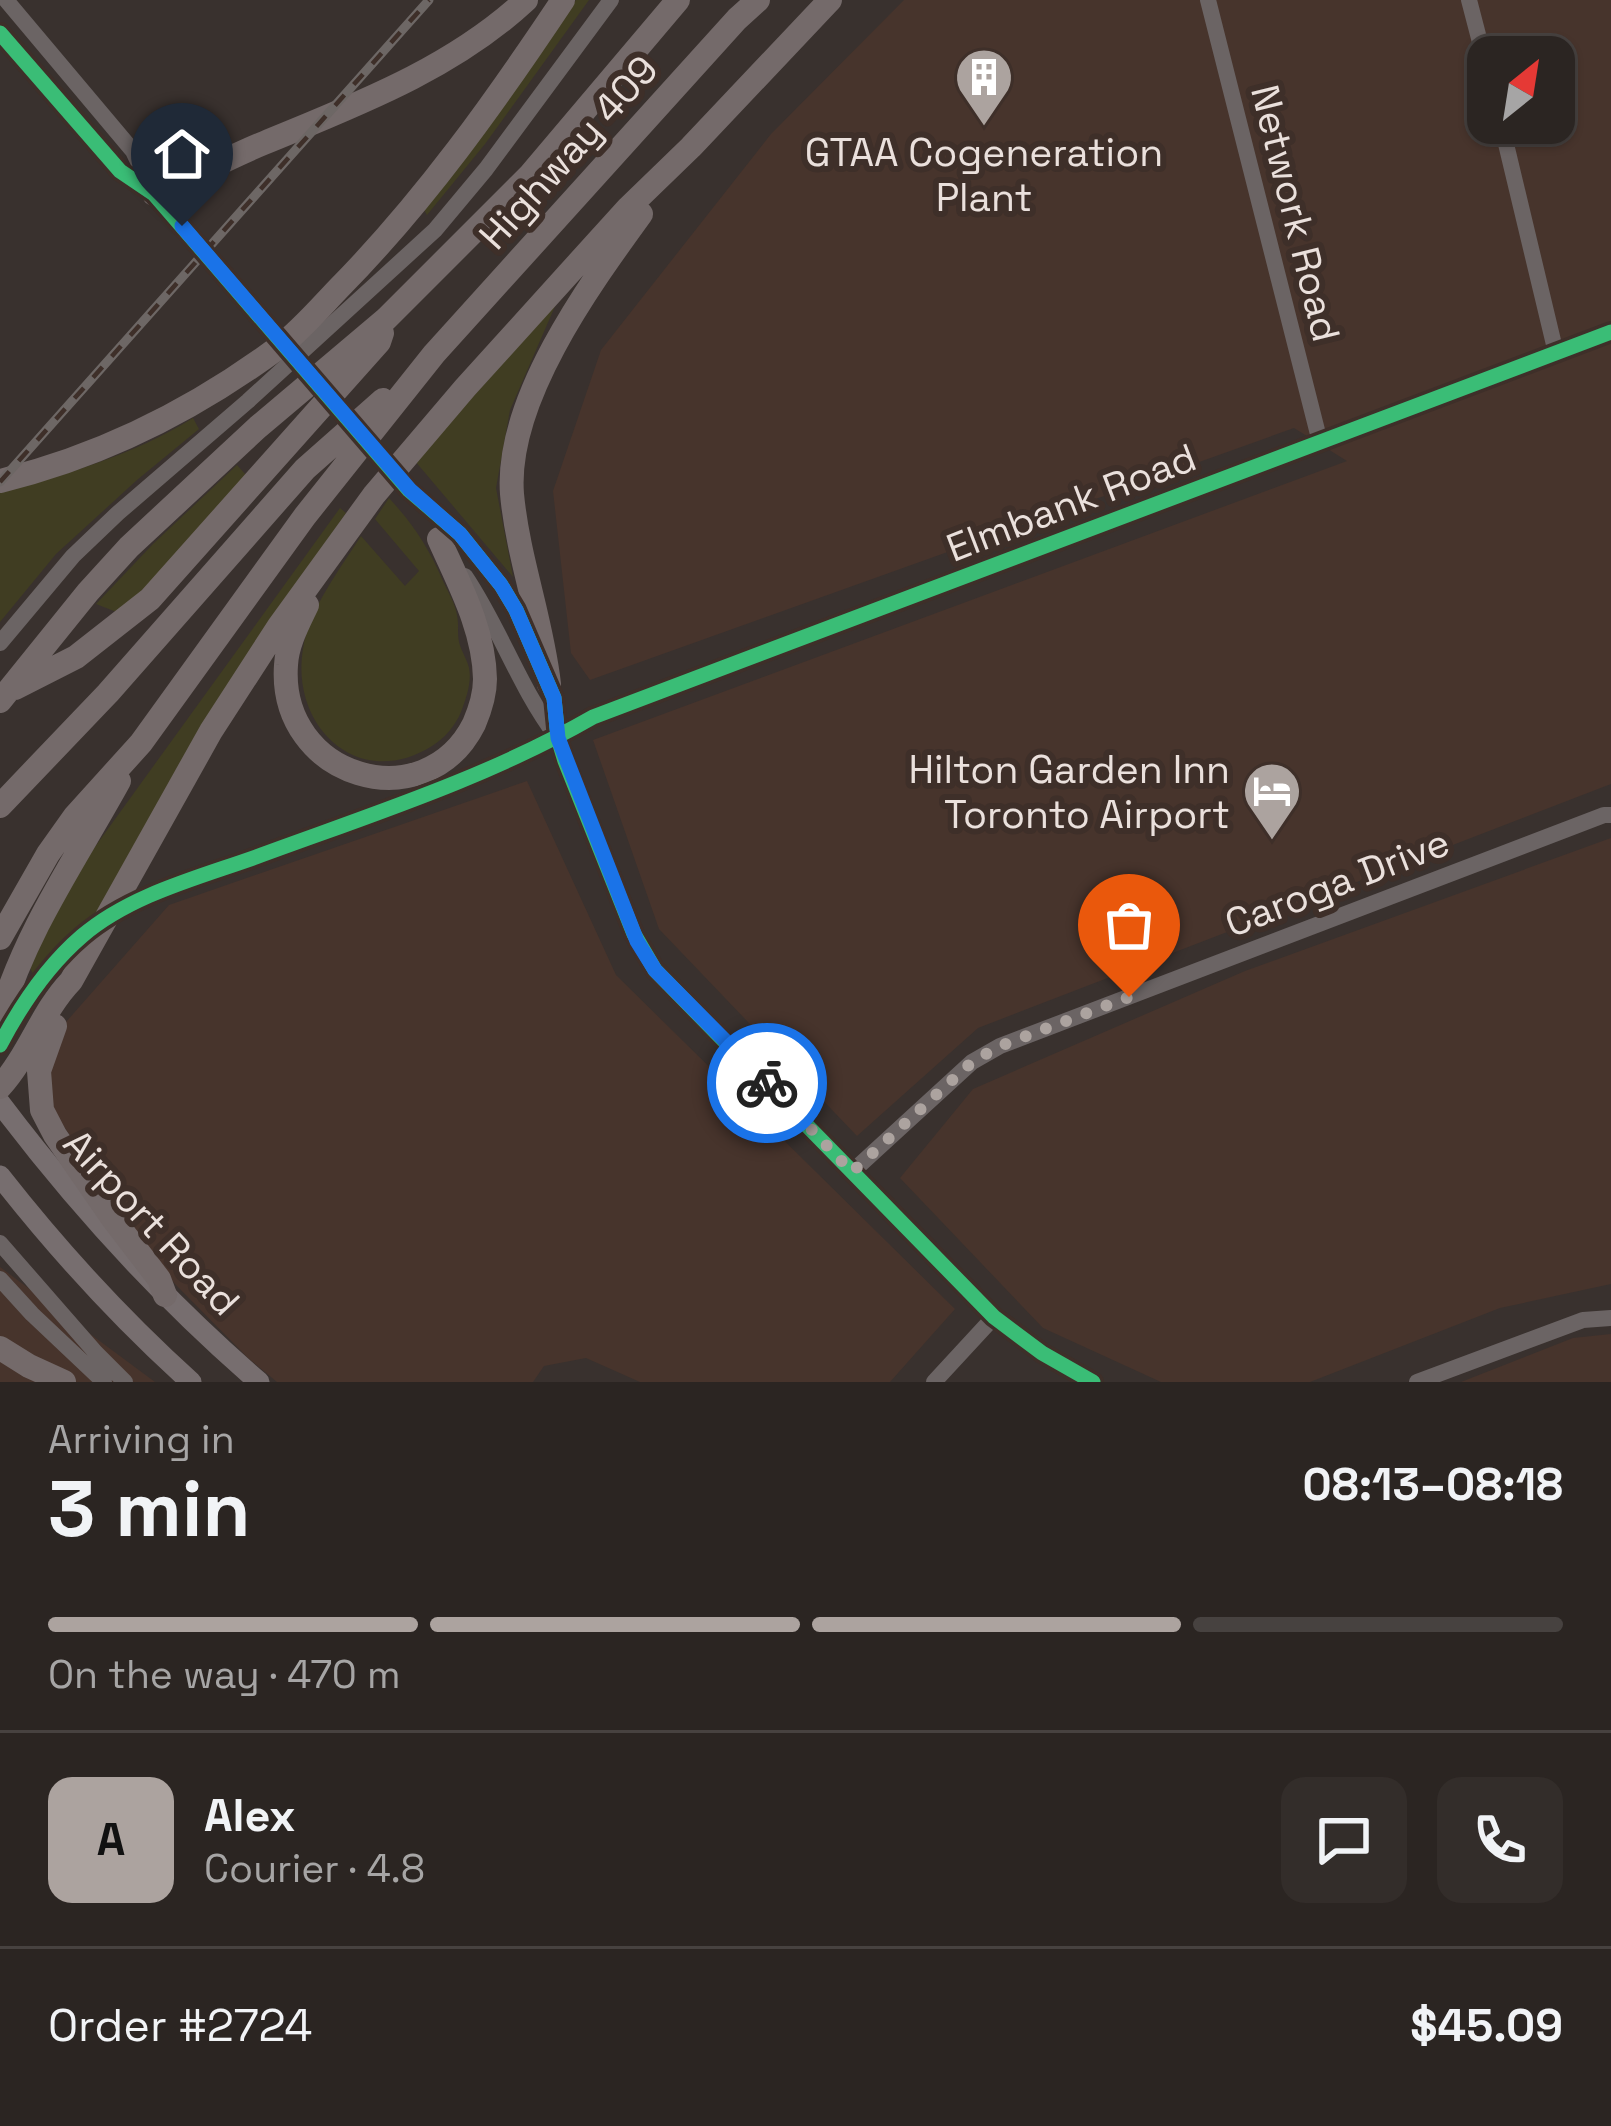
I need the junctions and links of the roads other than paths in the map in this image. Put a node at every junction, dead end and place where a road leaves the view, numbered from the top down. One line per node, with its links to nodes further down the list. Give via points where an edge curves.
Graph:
1 (6, 0): 18 (street, via 134,151)
2 (526, 0): 18 (highway, via 393,88)
3 (562, 0): 24 (highway, via 443,170 283,344 199,402 117,444)
4 (611, 0): 28 (street, via 435,230 118,513)
5 (659, 0): 15 (highway)
6 (678, 0): 15 (highway, Highway 409)
7 (701, 0): 15 (highway)
8 (758, 0): 12 (highway, Highway 409)
9 (830, 0): 17 (highway)
10 (1208, 0): 23 (street, Network Road)
11 (1469, 0): 14 (street)
12 (743, 9): 22 (highway, Highway 409)
13 (0, 33): 18 (street, via 120,171)
14 (1478, 36)
15 (622, 66): 19 (highway, Highway 409, via 530,176)
16 (1506, 144): 21 (street)
17 (691, 147): 27 (highway, via 418,442); 29 (highway, via 574,312 521,422 512,490)
18 (154, 194): 25 (street)
19 (386, 319): 30 (highway, via 144,532); 30 (highway, via 379,342 178,570 76,657)
20 (1611, 332): 21 (street, Elmbank Road)
21 (1556, 353): 23 (street, Elmbank Road)
22 (434, 354): 32 (highway); 33 (highway, via 305,469)
23 (1320, 442): 31 (street, Elmbank Road)
24 (0, 481)
25 (410, 490): 26 (street); 29 (street, via 501,585)
26 (440, 539): 27 (highway, via 478,631 484,694 452,752 402,776 333,764 309,743 290,708 287,656); 31 (street)
27 (328, 558): 36 (highway, via 211,731)
28 (0, 643)
29 (549, 685): 31 (street)
30 (0, 698)
31 (558, 738): 38 (street, Elmbank Road, via 121,910 81,937 30,994); 41 (street, via 655,970)
32 (141, 742): 35 (highway, via 75,816); 37 (highway, via 42,913)
33 (2, 806)
34 (1611, 815): 41 (street, Caroga Drive, via 1000,1046)
35 (0, 938)
36 (71, 981): 39 (highway); 45 (highway, via 39,1071 42,1110)
37 (0, 1017)
38 (0, 1045)
39 (0, 1087)
40 (0, 1103): 45 (main road, Airport Road)
41 (852, 1172): 46 (street)
42 (0, 1176): 52 (main road, Airport Road, via 70,1262)
43 (0, 1243): 51 (street)
44 (0, 1280): 50 (street)
45 (165, 1295): 53 (main road, Airport Road)
46 (994, 1317): 54 (street); 55 (street)
47 (1611, 1318): 56 (street, via 1583,1320)
48 (0, 1348): 49 (highway)
49 (64, 1382)
50 (104, 1382)
51 (124, 1382)
52 (191, 1382)
53 (260, 1382)
54 (934, 1382)
55 (1094, 1382)
56 (1417, 1382)

